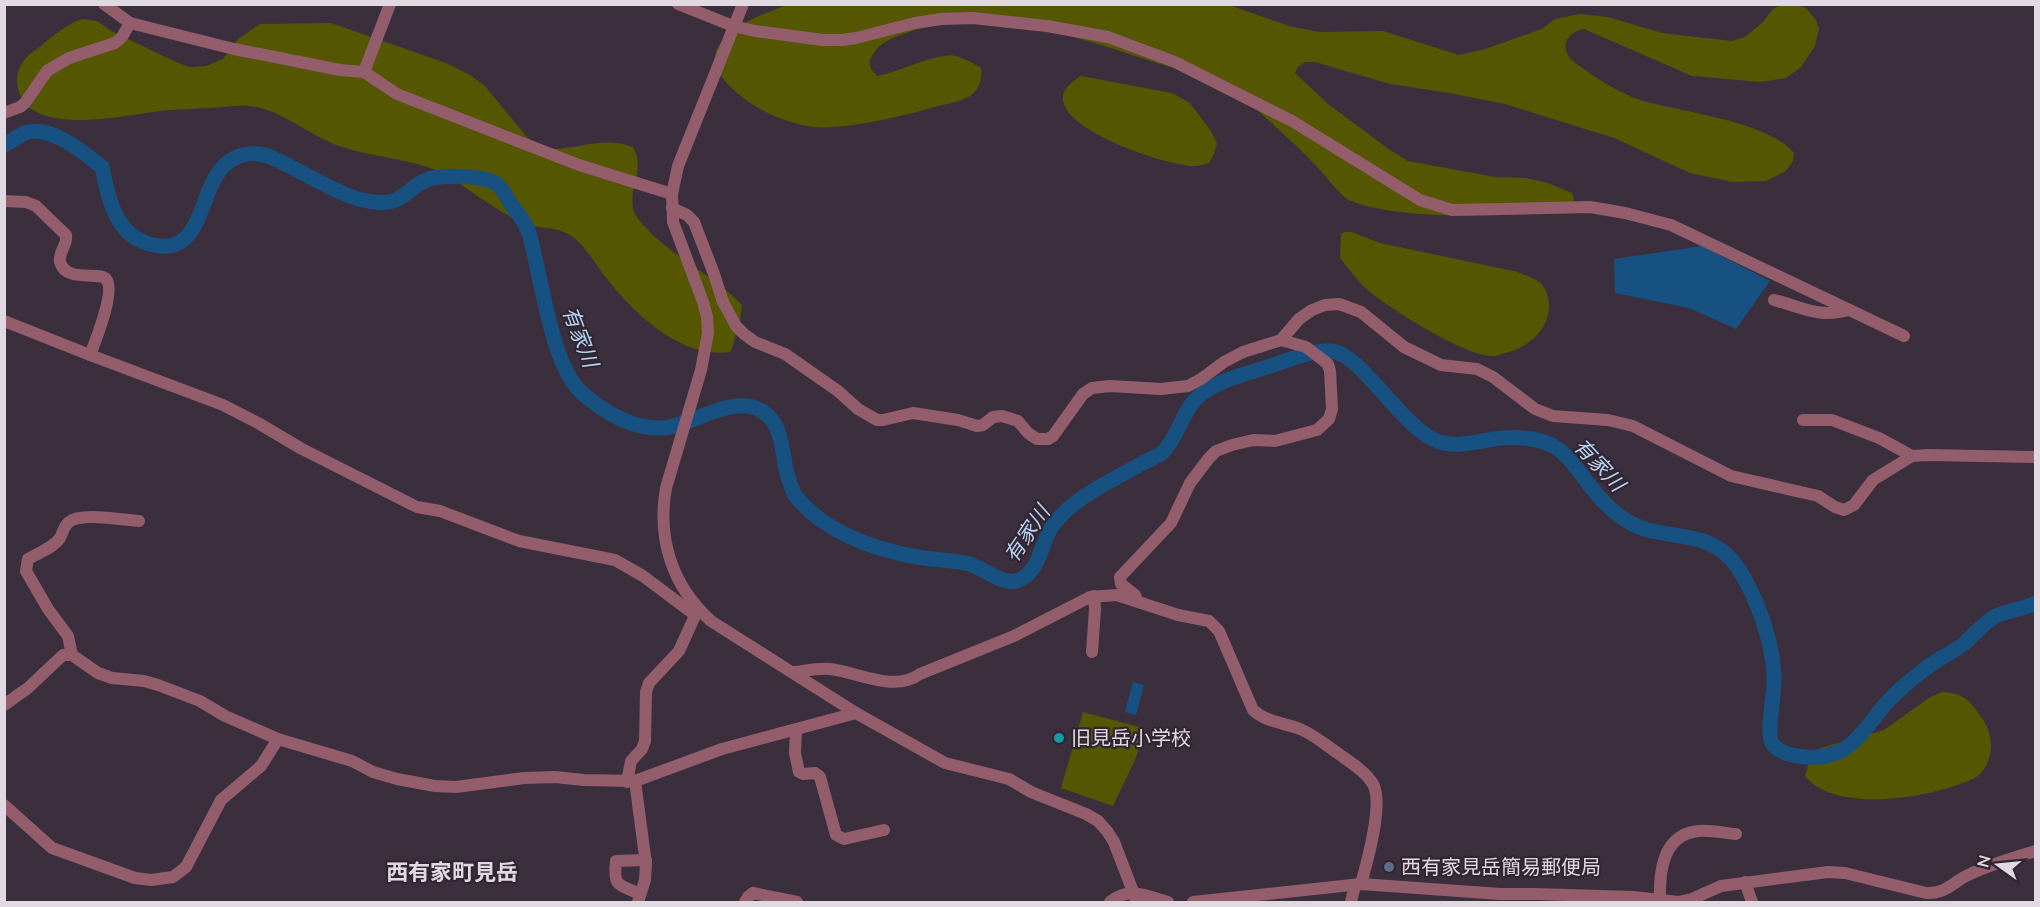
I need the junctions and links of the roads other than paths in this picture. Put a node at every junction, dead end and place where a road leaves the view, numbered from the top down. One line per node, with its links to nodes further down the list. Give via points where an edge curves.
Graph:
1 (104, 4): 5 (street)
2 (390, 4): 7 (street)
3 (678, 4): 6 (street)
4 (743, 4): 6 (street)
5 (130, 23): 7 (street, via 244,51); 8 (street, via 115,43 69,58 47,71 25,103)
6 (733, 26): 9 (street, via 678,166); 15 (street, via 842,40 915,22 973,18 1108,37 1175,62 1283,116 1420,200 1452,210 1590,207 1662,223 1685,230)
7 (364, 72): 9 (street, via 397,94 579,165)
8 (4, 113)
9 (672, 194): 11 (street)
10 (4, 201): 19 (street, via 36,206 66,236 60,260 70,273 106,279 106,312)
11 (672, 208): 13 (street, via 676,234); 14 (street, via 694,222)
12 (1774, 300): 15 (street, via 1819,313)
13 (703, 302): 14 (street); 26 (street, via 708,333 701,370 663,506 665,546)
14 (723, 302): 18 (street, via 744,334 785,354 877,420 913,413 977,426 1002,416 1018,421 1031,436 1043,440 1053,436 1083,394 1092,388 1188,386 1243,352)
15 (1850, 310): 17 (street)
16 (4, 321): 19 (street)
17 (1904, 336)
18 (1281, 340): 21 (street, via 1305,314 1339,304 1361,312 1404,347 1441,365 1477,369 1552,416 1633,426 1731,476 1818,495 1844,510 1854,505 1873,480); 25 (street, via 1312,351 1328,364 1332,409 1324,425 1275,441 1253,440 1216,451 1190,483 1171,523 1120,577 1121,584)
19 (90, 356): 26 (street, via 223,405 417,507 440,511 519,541 615,560)
20 (1803, 420): 21 (street, via 1832,420)
21 (1912, 456): 22 (street)
22 (2036, 457)
23 (139, 521): 28 (street, via 80,517 69,522 60,539 49,548 28,559 26,571 68,636)
24 (1094, 596): 25 (street, via 1117,595); 27 (street); 29 (street, via 1014,636 908,681 887,681 826,668)
25 (1138, 601): 41 (street, via 1215,625 1253,710 1264,718 1317,736 1370,779 1377,792 1377,807 1371,848)
26 (696, 612): 29 (street); 34 (street, via 679,651 649,683 645,741 631,761)
27 (1092, 652)
28 (72, 655): 30 (street, via 63,655); 33 (street, via 98,673 158,685)
29 (793, 672): 31 (street)
30 (4, 705)
31 (856, 713): 32 (street); 42 (street, via 945,763 1009,779 1098,821 1114,842)
32 (796, 730): 34 (street, via 722,749); 36 (street, via 799,772 820,777 836,835 844,839)
33 (278, 739): 34 (street, via 352,761 389,777 435,786 555,777); 35 (street, via 261,766 221,800 186,867 173,877 135,878 52,848)
34 (631, 781): 39 (street)
35 (4, 805)
36 (884, 830)
37 (1736, 834): 45 (street, via 1696,831 1675,840 1667,850 1660,877)
38 (2036, 851): 40 (street, via 1965,877 1935,893 1836,872)
39 (646, 860): 43 (street); 43 (street, via 616,861 614,877)
40 (1744, 882): 45 (street, via 1721,886 1692,899); 52 (street)
41 (1358, 885): 44 (street); 50 (street); 51 (street)
42 (1136, 897): 48 (street, via 1120,897); 49 (street)
43 (639, 898)
44 (1536, 898): 45 (street)
45 (1660, 900)
46 (745, 903): 47 (street, via 753,893)
47 (796, 903)
48 (1110, 903)
49 (1168, 903)
50 (1193, 903)
51 (1351, 903)
52 (1752, 903)

